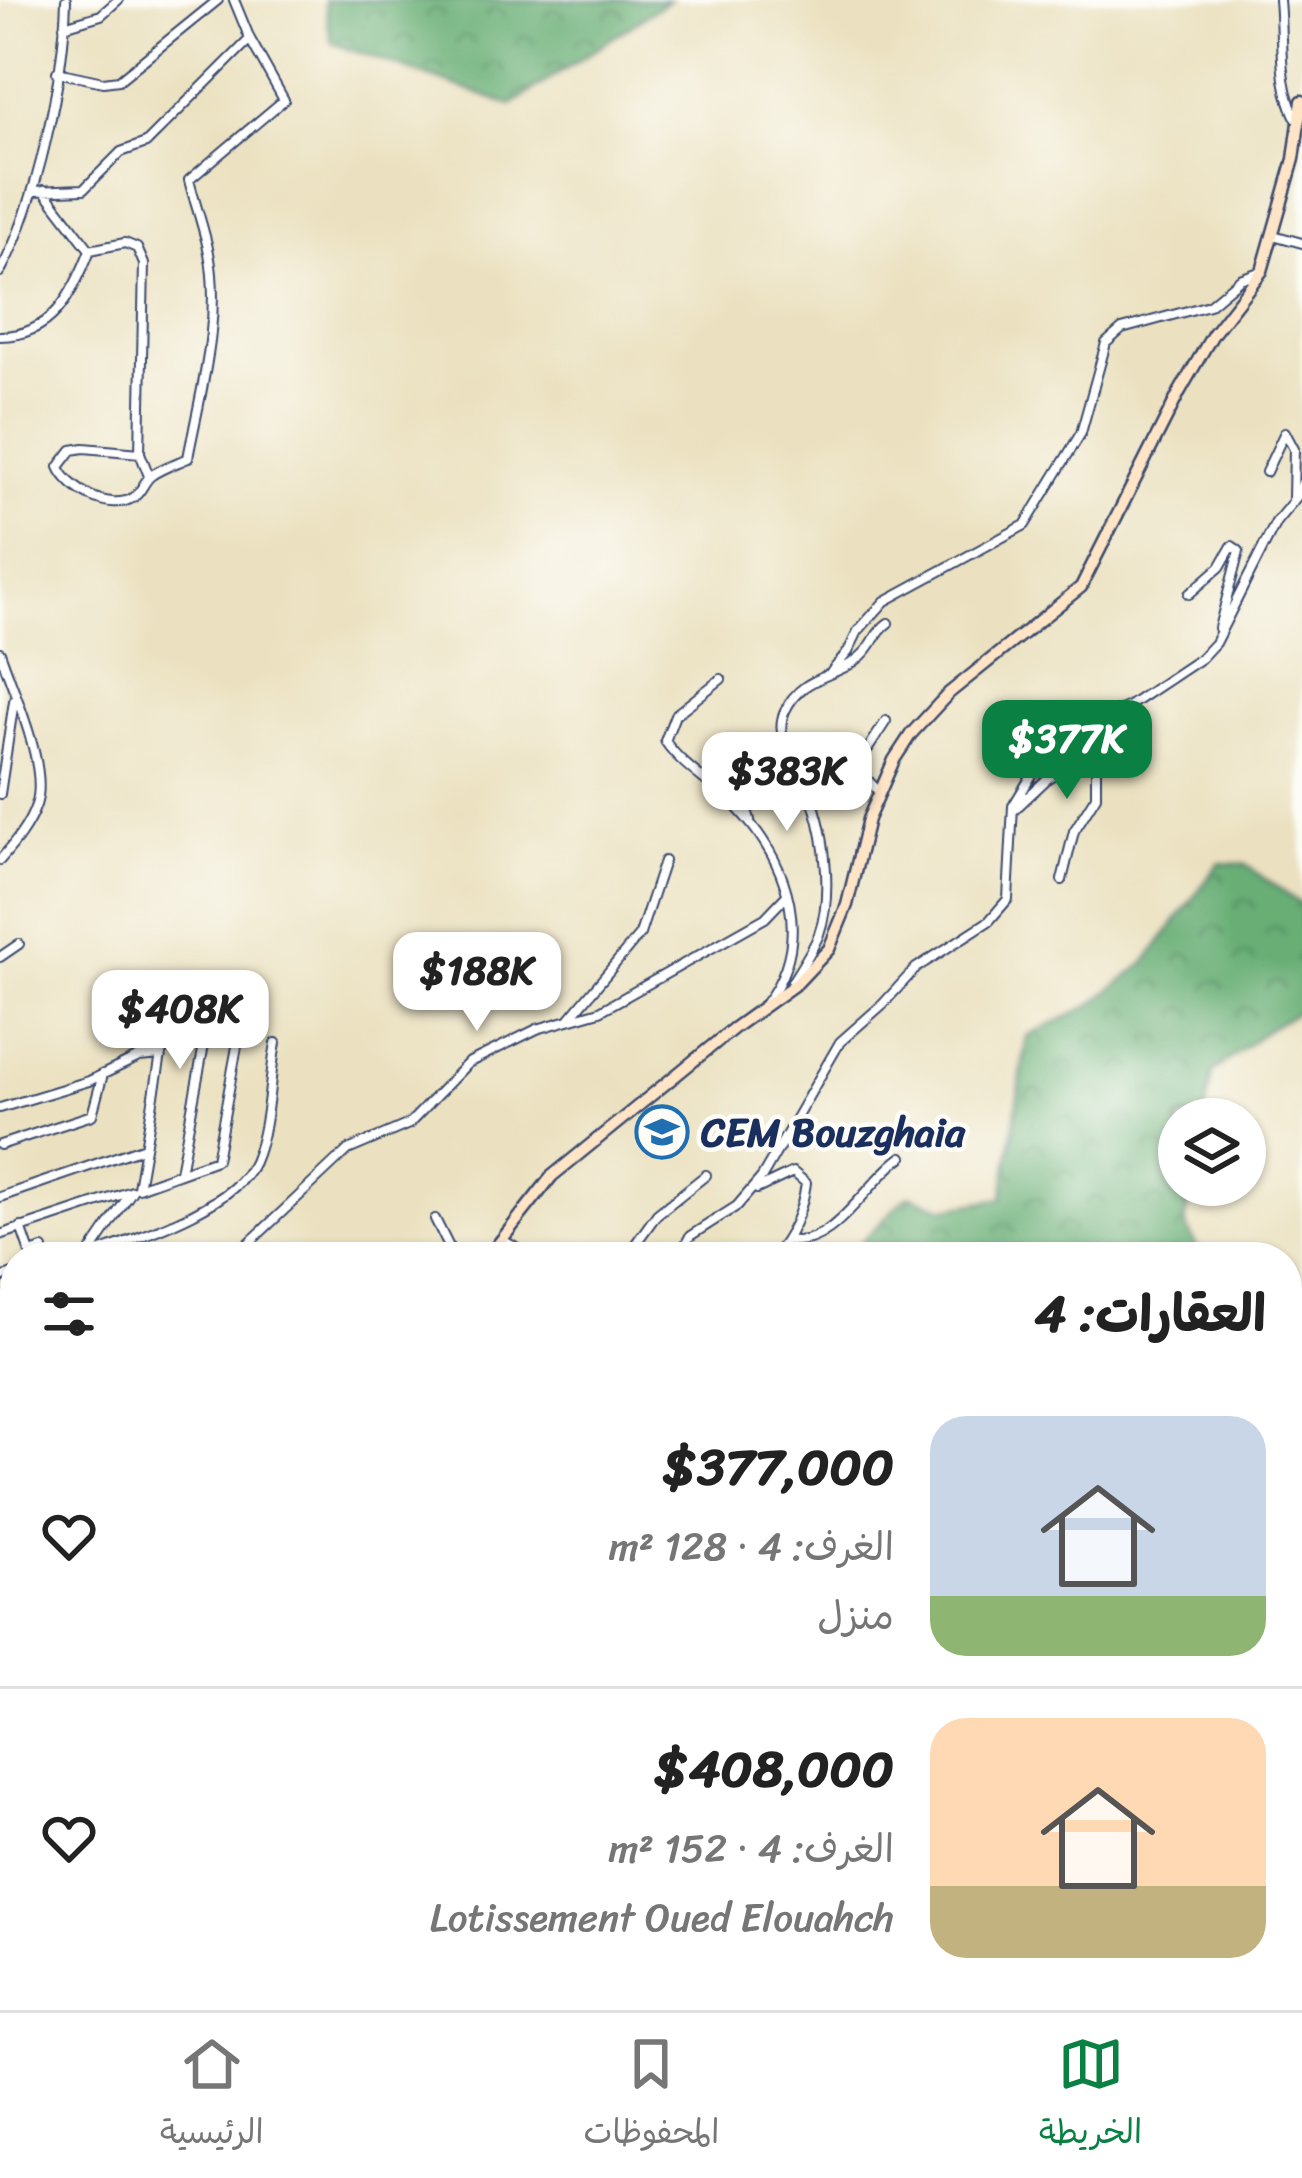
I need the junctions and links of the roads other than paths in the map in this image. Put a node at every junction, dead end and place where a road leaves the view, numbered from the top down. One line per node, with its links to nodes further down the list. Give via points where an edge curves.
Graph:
1 (66, 0): 6 (street)
2 (118, 0): 6 (street, via 101,15)
3 (218, 0): 8 (street, via 119,80)
4 (234, 0): 7 (street)
5 (1280, 0): 10 (street, via 1282,68)
6 (64, 26): 8 (street)
7 (250, 39): 11 (street, via 146,143 121,152 84,189); 20 (street, via 284,100 189,180 210,256 207,359 188,458)
8 (57, 72): 11 (street)
9 (1302, 101): 10 (street)
10 (1300, 124): 12 (street)
11 (39, 190): 14 (street); 16 (street)
12 (1273, 235): 13 (street); 15 (street)
13 (1302, 243)
14 (90, 250): 17 (street, via 57,314 25,336); 18 (street, via 125,243 144,264)
15 (1262, 271): 27 (street, via 1208,305 1122,329 1106,343 1081,433 1025,525 885,601); 31 (street, via 1180,391 1082,587 949,693 910,734)
16 (0, 272)
17 (0, 336)
18 (140, 453): 20 (street); 20 (street, via 84,448 59,467 70,486 112,500 135,496)
19 (1266, 472): 22 (street, via 1285,432 1294,448)
20 (149, 476)
21 (1302, 483): 22 (street)
22 (1294, 500): 25 (street)
23 (1190, 594): 25 (street, via 1236,547)
24 (887, 623): 27 (street, via 865,653)
25 (1215, 644): 34 (street, via 1129,706 1088,724 1032,776)
26 (0, 652): 29 (street)
27 (832, 671): 42 (street, via 802,688 780,726 815,805 825,881 818,936)
28 (721, 679): 35 (street, via 675,715 664,741)
29 (15, 697): 32 (street); 36 (street, via 34,743 38,802)
30 (886, 721): 31 (street, via 866,752 866,778)
31 (878, 791): 42 (street, via 829,950)
32 (0, 794)
33 (760, 799): 35 (street, via 740,786)
34 (1012, 811): 38 (street, via 1105,744 1096,760 1096,796 1074,832); 58 (street, via 1008,899 989,921 916,968 840,1042)
35 (753, 827): 39 (street)
36 (0, 860)
37 (664, 861): 44 (street, via 640,934)
38 (1063, 880)
39 (787, 895): 43 (street, via 794,923 784,979); 44 (street, via 765,918 600,1011)
40 (20, 944): 41 (street)
41 (0, 957)
42 (789, 989): 43 (street)
43 (761, 1009): 63 (street, via 552,1176)
44 (569, 1019): 68 (street, via 468,1063 409,1124 348,1150)
45 (168, 1028): 49 (street)
46 (206, 1034): 55 (street)
47 (238, 1041): 55 (street, via 216,1160)
48 (276, 1043): 67 (street, via 257,1156 236,1187)
49 (161, 1055): 50 (street); 53 (street)
50 (103, 1074): 51 (street); 52 (street, via 92,1115)
51 (0, 1108)
52 (0, 1145)
53 (145, 1147): 57 (street); 59 (street)
54 (902, 1157): 64 (street, via 829,1230 814,1240)
55 (180, 1173): 57 (street)
56 (706, 1175): 72 (street, via 657,1214)
57 (135, 1190): 61 (street); 66 (street)
58 (750, 1192): 64 (street, via 793,1172 806,1184); 73 (street)
59 (0, 1197)
60 (435, 1219): 69 (street)
61 (21, 1227): 62 (street); 65 (street)
62 (0, 1235)
63 (501, 1239): 70 (street); 71 (street)
64 (788, 1240)
65 (26, 1242)
66 (98, 1242)
67 (126, 1242)
68 (250, 1242)
69 (446, 1242)
70 (499, 1242)
71 (506, 1242)
72 (637, 1242)
73 (687, 1242)

